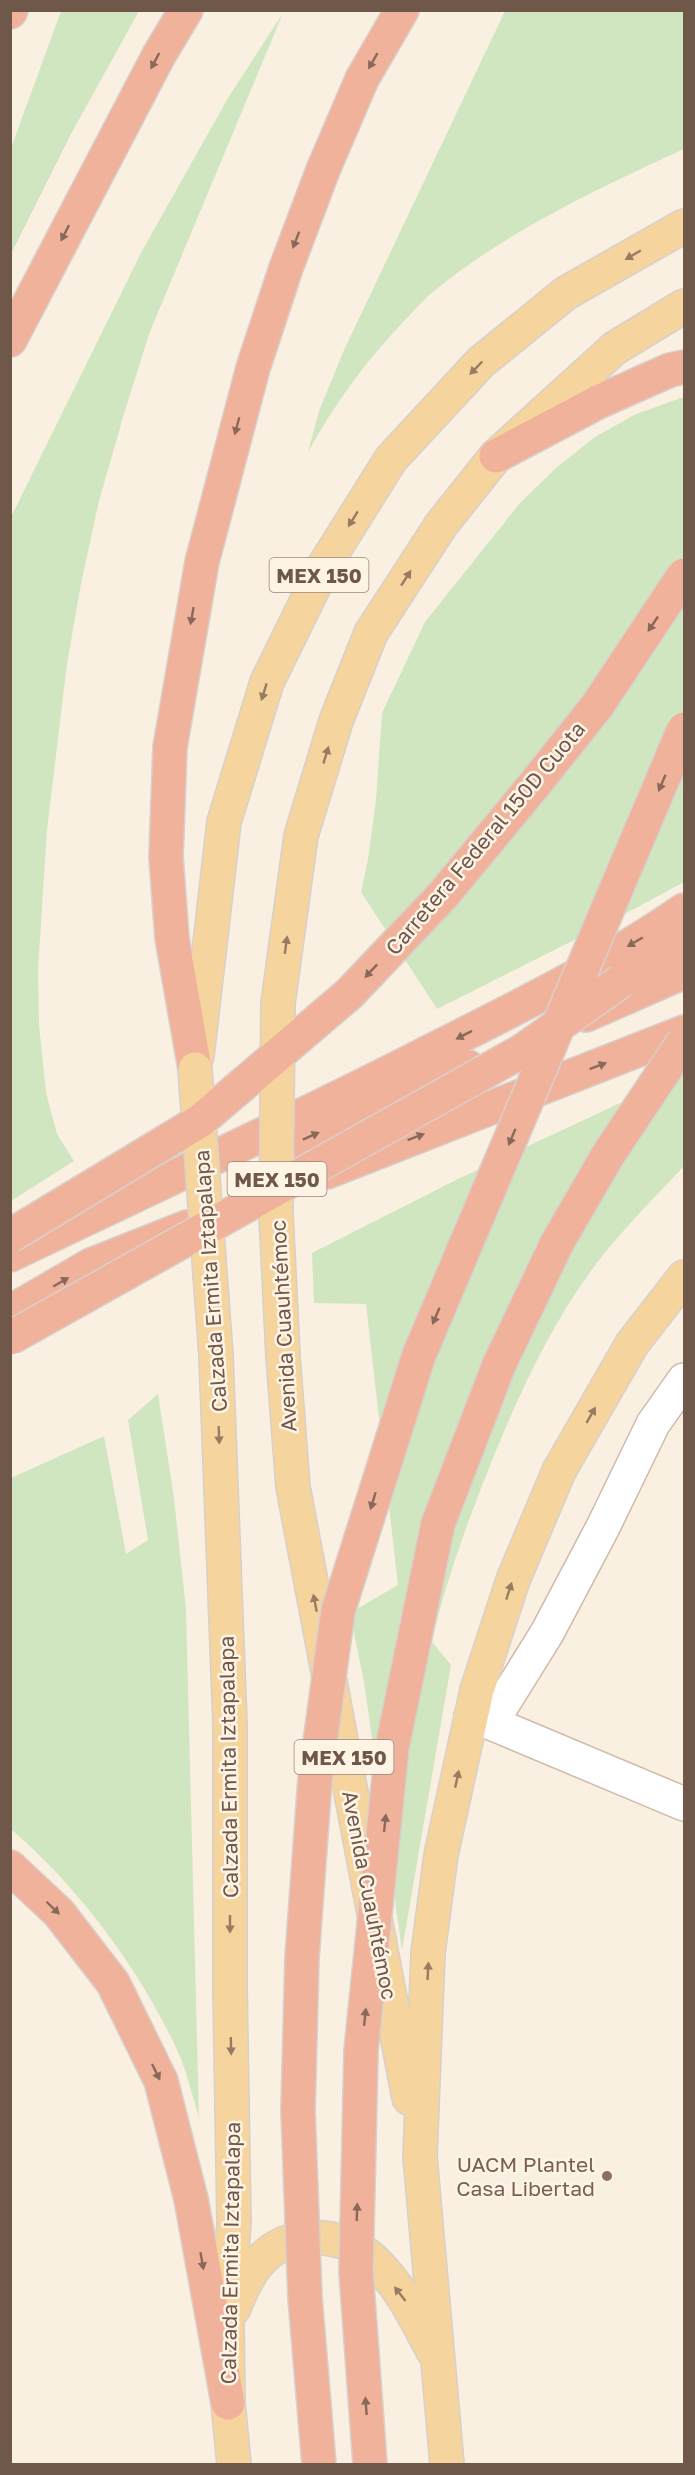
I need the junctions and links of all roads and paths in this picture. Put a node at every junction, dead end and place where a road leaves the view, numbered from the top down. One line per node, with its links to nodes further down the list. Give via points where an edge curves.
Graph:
1 (186, 10): 5 (highway, one-way to 5, via 159,54)
2 (402, 10): 15 (highway, one-way to 15, via 363,79 286,268 253,368 202,562 170,747 166,857 172,938)
3 (684, 226): 15 (main road, MEX 150, one-way to 15, via 566,293 482,362 391,459 324,566 267,682 224,822)
4 (684, 306): 7 (main road, Avenida Cuauhtémoc / MEX 150, via 615,348)
5 (10, 340)
6 (684, 367): 7 (highway, via 598,402)
7 (496, 456): 26 (main road, Avenida Cuauhtémoc / MEX 150, one-way to 7, bridge, via 293,1487 276,1214 278,1003 301,836 336,721 371,633 441,525)
8 (684, 575): 16 (highway, Carretera Federal 150D Cuota, one-way to 16, bridge, via 597,706 443,895 349,994 200,1121)
9 (684, 729): 31 (highway, one-way to 31, bridge, via 419,1355 339,1611 315,1779 301,1970 298,2110 305,2298)
10 (684, 910): 17 (highway, one-way to 17, via 534,999 350,1093)
11 (684, 934): 21 (highway, bridge, via 522,1051)
12 (684, 972): 18 (highway, one-way to 12, via 43,1254)
13 (684, 1032): 20 (highway, one-way to 13, via 91,1265)
14 (684, 1041): 32 (highway, one-way to 14, bridge, via 356,2272 361,2051 392,1748 438,1524 499,1365 557,1243 608,1155)
15 (195, 1069): 27 (main road, Calzada Ermita Iztapalapa, one-way to 27, bridge, via 216,1356 230,1725 234,2222)
16 (10, 1236)
17 (10, 1255)
18 (10, 1274)
19 (684, 1277): 23 (main road, one-way to 19, via 477,1690 513,1580 559,1471 632,1344)
20 (10, 1312)
21 (10, 1338)
22 (684, 1380): 23 (street, via 654,1424 547,1633)
23 (481, 1720): 24 (street); 26 (main road, one-way to 23, via 428,1953 441,1855)
24 (684, 1804)
25 (10, 1867): 29 (highway, one-way to 29, via 59,1913 113,1983 161,2081 191,2199)
26 (420, 2156): 28 (main road)
27 (227, 2325): 28 (main road, one-way to 27, via 407,2302 372,2259 352,2245 330,2238 306,2236 284,2241 261,2260 244,2283); 29 (main road, Calzada Ermita Iztapalapa)
28 (439, 2363): 33 (main road)
29 (228, 2403): 30 (main road, Calzada Ermita Iztapalapa)
30 (234, 2464)
31 (319, 2464)
32 (370, 2464)
33 (447, 2464)

